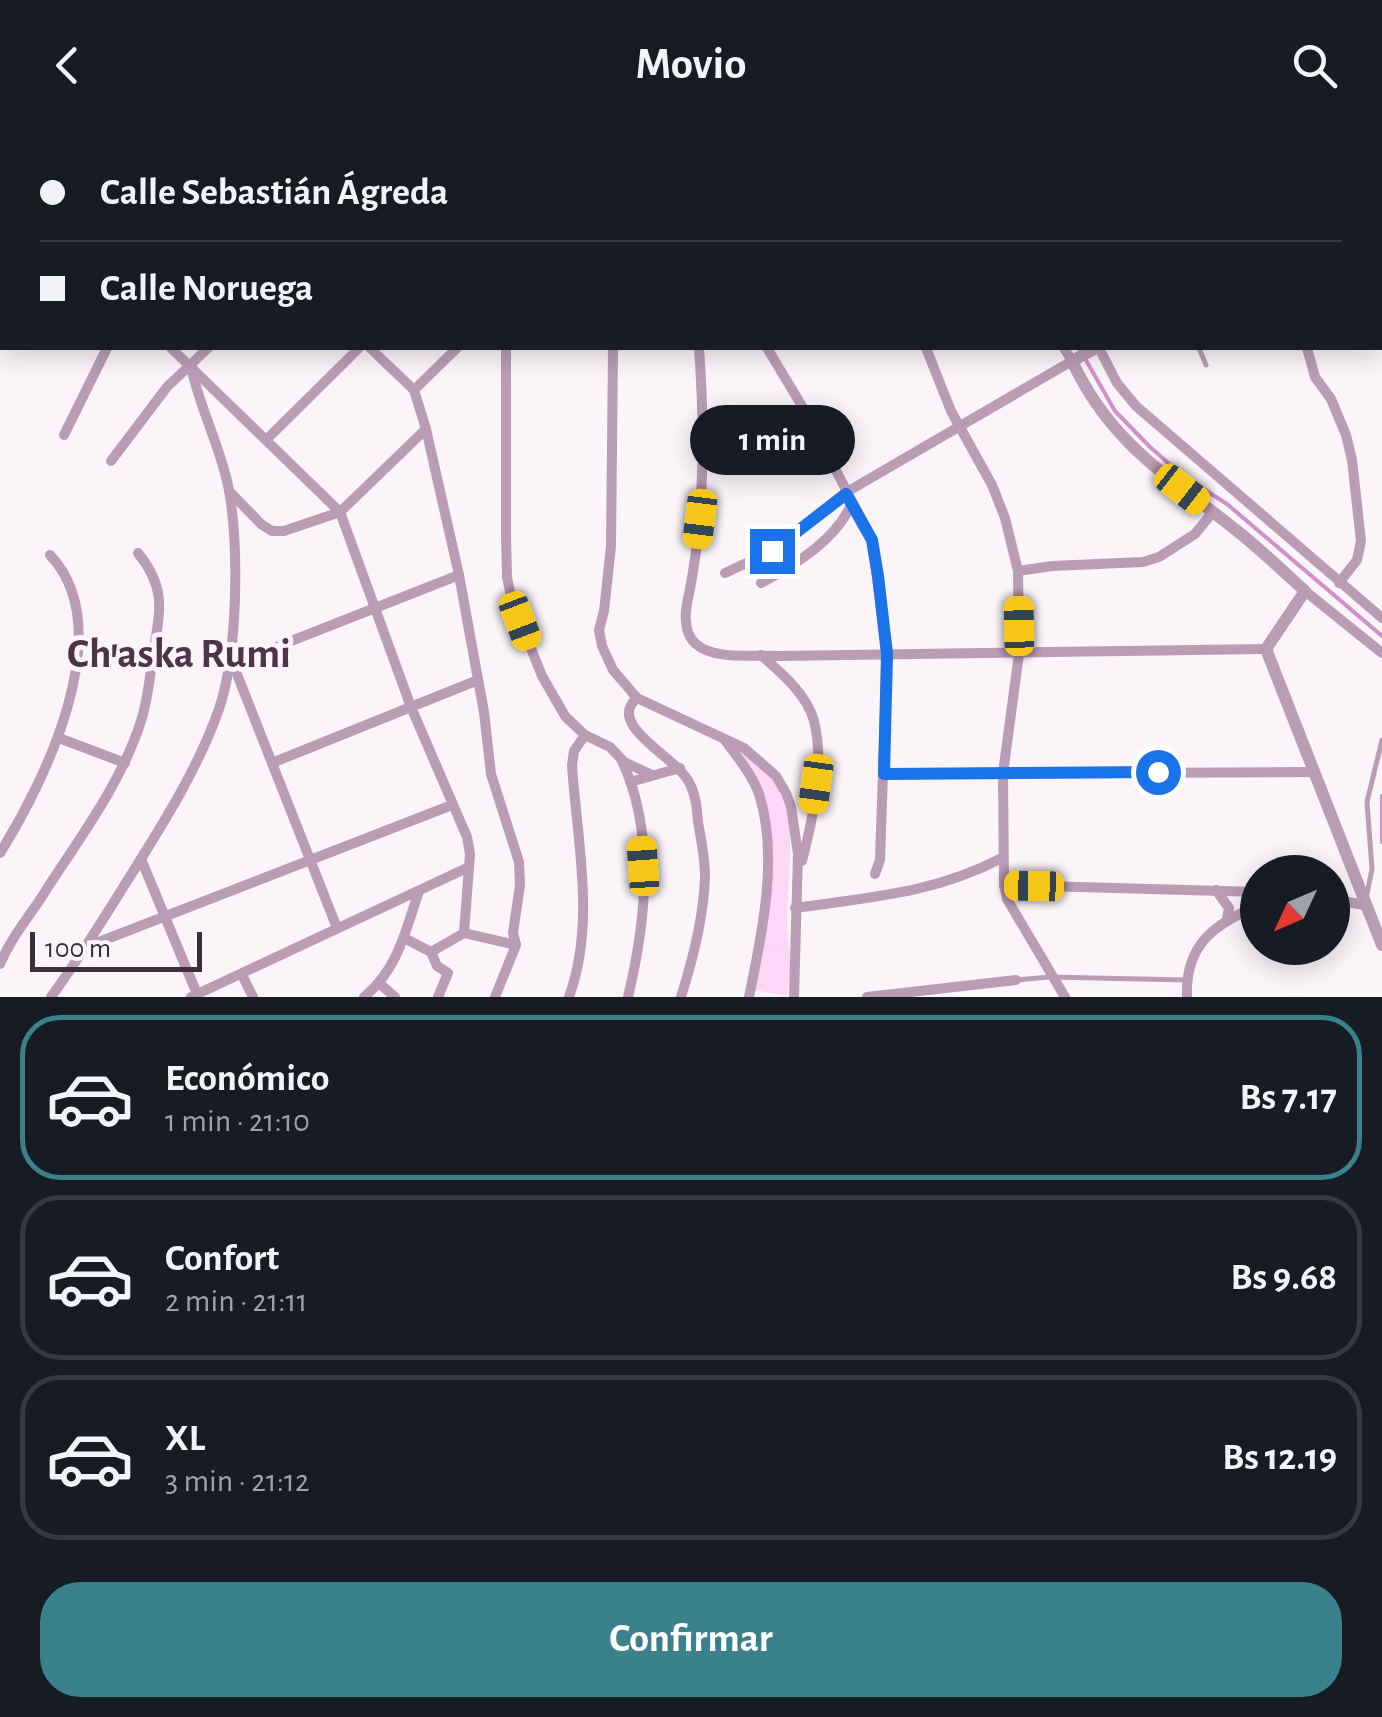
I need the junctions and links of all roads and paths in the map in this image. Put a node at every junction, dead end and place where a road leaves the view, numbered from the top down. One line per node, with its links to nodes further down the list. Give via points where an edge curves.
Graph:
1 (106, 350): 20 (street)
2 (173, 350): 15 (street)
3 (206, 350): 15 (street)
4 (356, 350): 21 (street)
5 (372, 350): 17 (street)
6 (454, 350): 17 (street)
7 (506, 350): 46 (street, via 506,577 542,676)
8 (613, 350): 44 (street, via 611,546 599,630 613,670)
9 (699, 350): 40 (street, via 700,519 684,613 697,645)
10 (768, 350): 24 (street)
11 (927, 350): 18 (street)
12 (1200, 350): 16 (lane)
13 (1308, 350): 33 (street, via 1352,460 1360,541 1357,560)
14 (1089, 352): 18 (street); 26 (street, via 1092,400 1151,465); 33 (street, via 1136,406)
15 (190, 365): 21 (street); 22 (street); 23 (street)
16 (1206, 365)
17 (414, 390): 19 (street)
18 (960, 427): 24 (street); 29 (street, via 1006,518)
19 (426, 429): 25 (street); 31 (street)
20 (64, 435)
21 (267, 439): 25 (street)
22 (111, 461)
23 (229, 490): 25 (street, via 272,531); 39 (street)
24 (849, 498): 30 (street, via 772,551); 32 (street, via 844,521); 41 (street, via 872,540)
25 (340, 512): 35 (street)
26 (1212, 514): 29 (street, via 1195,534 1144,562); 34 (street)
27 (138, 554): 51 (street, via 156,581 160,611 143,718)
28 (50, 555): 48 (street, via 64,569 75,598 78,657)
29 (1018, 571): 42 (street)
30 (726, 573)
31 (459, 575): 35 (street); 43 (street)
32 (760, 583)
33 (1339, 583): 36 (street)
34 (1306, 591): 37 (street); 38 (street)
35 (376, 608): 39 (street, via 248,658); 45 (street)
36 (1382, 618)
37 (1266, 649): 42 (street); 54 (street)
38 (1382, 653)
39 (229, 654): 52 (street); 62 (street, via 218,710)
40 (760, 654): 41 (street); 67 (street, via 785,676 814,719 816,784)
41 (887, 654): 42 (street); 56 (street)
42 (1019, 654): 55 (street)
43 (478, 680): 45 (street); 80 (street, via 491,774 519,862)
44 (637, 698): 47 (street); 53 (street, via 626,715)
45 (411, 707): 52 (street); 59 (street)
46 (585, 735): 50 (street); 98 (street, via 572,765 582,925)
47 (722, 736): 67 (street, via 761,760 786,793 798,854); 101 (street, via 758,793 768,847)
48 (59, 738): 51 (street); 60 (street)
49 (1382, 740): 72 (lane, via 1367,802 1372,880)
50 (620, 758): 57 (street); 58 (street)
51 (125, 762): 84 (street)
52 (272, 763): 63 (street)
53 (680, 768): 57 (street); 100 (street, via 695,799 705,874)
54 (1312, 772): 55 (street); 72 (street)
55 (1003, 773): 56 (street); 61 (street)
56 (884, 774): 65 (street)
57 (652, 775): 58 (street)
58 (630, 782): 99 (street, via 643,904)
59 (452, 806): 63 (street); 64 (street, via 468,838)
60 (0, 853)
61 (1002, 858): 66 (street); 73 (street, via 932,888)
62 (141, 859): 75 (street); 82 (street)
63 (309, 860): 75 (street); 77 (street)
64 (469, 867): 70 (street); 78 (street)
65 (875, 874)
66 (1004, 885): 68 (street); 86 (street)
67 (796, 886): 73 (street)
68 (1216, 890): 69 (street); 76 (street, via 1229,908)
69 (1240, 891)
70 (418, 894): 77 (street); 79 (street)
71 (1350, 902): 72 (street)
72 (1364, 904): 81 (street)
73 (795, 908): 102 (street)
74 (1240, 913): 76 (street)
75 (164, 915): 82 (street); 91 (street)
76 (1228, 919): 88 (street, via 1196,948)
77 (336, 928): 85 (street)
78 (464, 933): 80 (street); 83 (street)
79 (404, 938): 83 (street); 89 (street)
80 (516, 945): 97 (street)
81 (1382, 945)
82 (86, 947): 93 (street)
83 (431, 952): 92 (street, via 448,973)
84 (0, 964)
85 (242, 975): 91 (street); 94 (street)
86 (1050, 977): 87 (lane); 88 (lane); 104 (street)
87 (1016, 980): 90 (street)
88 (1186, 980): 105 (street)
89 (380, 984): 95 (street); 96 (street)
90 (911, 994): 103 (street)
91 (194, 996)
92 (439, 996)
93 (50, 997)
94 (253, 997)
95 (364, 997)
96 (395, 997)
97 (495, 997)
98 (569, 997)
99 (628, 997)
100 (681, 997)
101 (749, 997)
102 (794, 997)
103 (867, 997)
104 (1065, 997)
105 (1187, 997)

